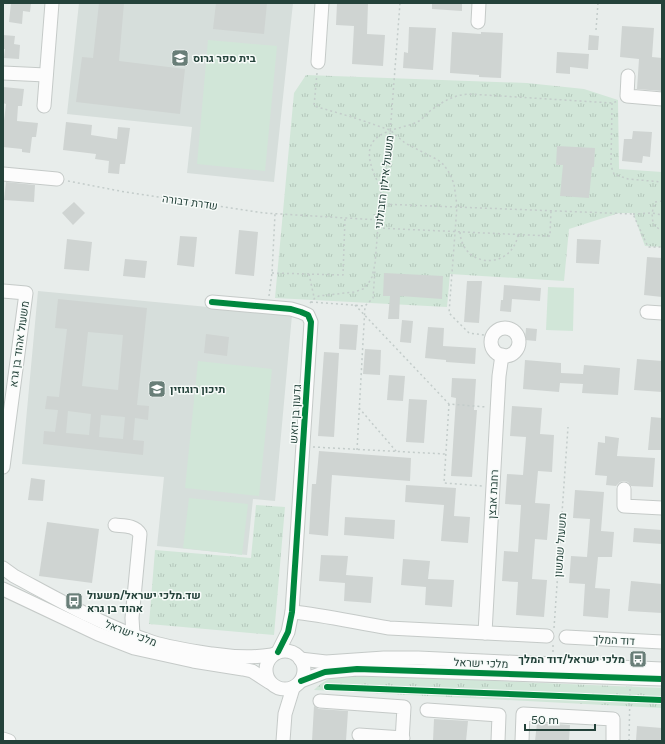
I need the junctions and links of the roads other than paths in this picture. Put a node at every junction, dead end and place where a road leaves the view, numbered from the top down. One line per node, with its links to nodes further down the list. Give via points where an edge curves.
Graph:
1 (52, 3): 7 (street)
2 (322, 3): 5 (street)
3 (480, 3): 4 (street)
4 (478, 22)
5 (318, 62)
6 (3, 73): 7 (street)
7 (46, 74): 10 (street)
8 (628, 76): 9 (street, via 627,96)
9 (662, 99)
10 (44, 106)
11 (3, 174): 12 (street)
12 (57, 178)
13 (3, 291): 18 (street, משעול אהוד בן גרא, via 26,293)
14 (212, 302): 24 (street, גדעון בן יואש, via 291,309 308,308 311,328)
15 (647, 312): 16 (street)
16 (662, 313)
17 (502, 355): 17 (street, via 493,349 492,336 496,330 512,329 519,341 516,349 511,354); 25 (street, רחבת אבצן)
18 (3, 467)
19 (624, 489): 20 (street, via 624,506)
20 (662, 508)
21 (115, 525): 26 (street, via 133,527 140,534 132,618)
22 (3, 568): 26 (street, מלכי ישראל, via 66,603)
23 (3, 589): 34 (street, מלכי ישראל, via 98,634 134,648 252,671)
24 (292, 612): 25 (street, via 389,628); 30 (street, via 288,632); 31 (street)
25 (485, 632): 27 (street)
26 (133, 635): 30 (street, מלכי ישראל, via 172,647 242,658)
27 (552, 636)
28 (566, 637): 29 (street, דוד המלך)
29 (662, 642)
30 (275, 654): 31 (street, via 288,651); 34 (street, via 265,667)
31 (299, 657): 32 (street, מלכי ישראל, via 326,662 418,658); 35 (street, via 304,672)
32 (662, 669)
33 (662, 680): 35 (street, מלכי ישראל, via 357,669 325,672)
34 (271, 684): 35 (street, via 282,690); 38 (street, via 279,704)
35 (297, 685): 38 (street, via 287,705)
36 (320, 701): 41 (street, via 404,707)
37 (428, 710): 44 (street, via 499,715)
38 (283, 727): 43 (street)
39 (359, 735): 41 (street)
40 (3, 739): 42 (street)
41 (403, 739)
42 (9, 741)
43 (283, 741)
44 (498, 741)
45 (522, 741): 46 (street, via 523,714 614,719)
46 (612, 741)

